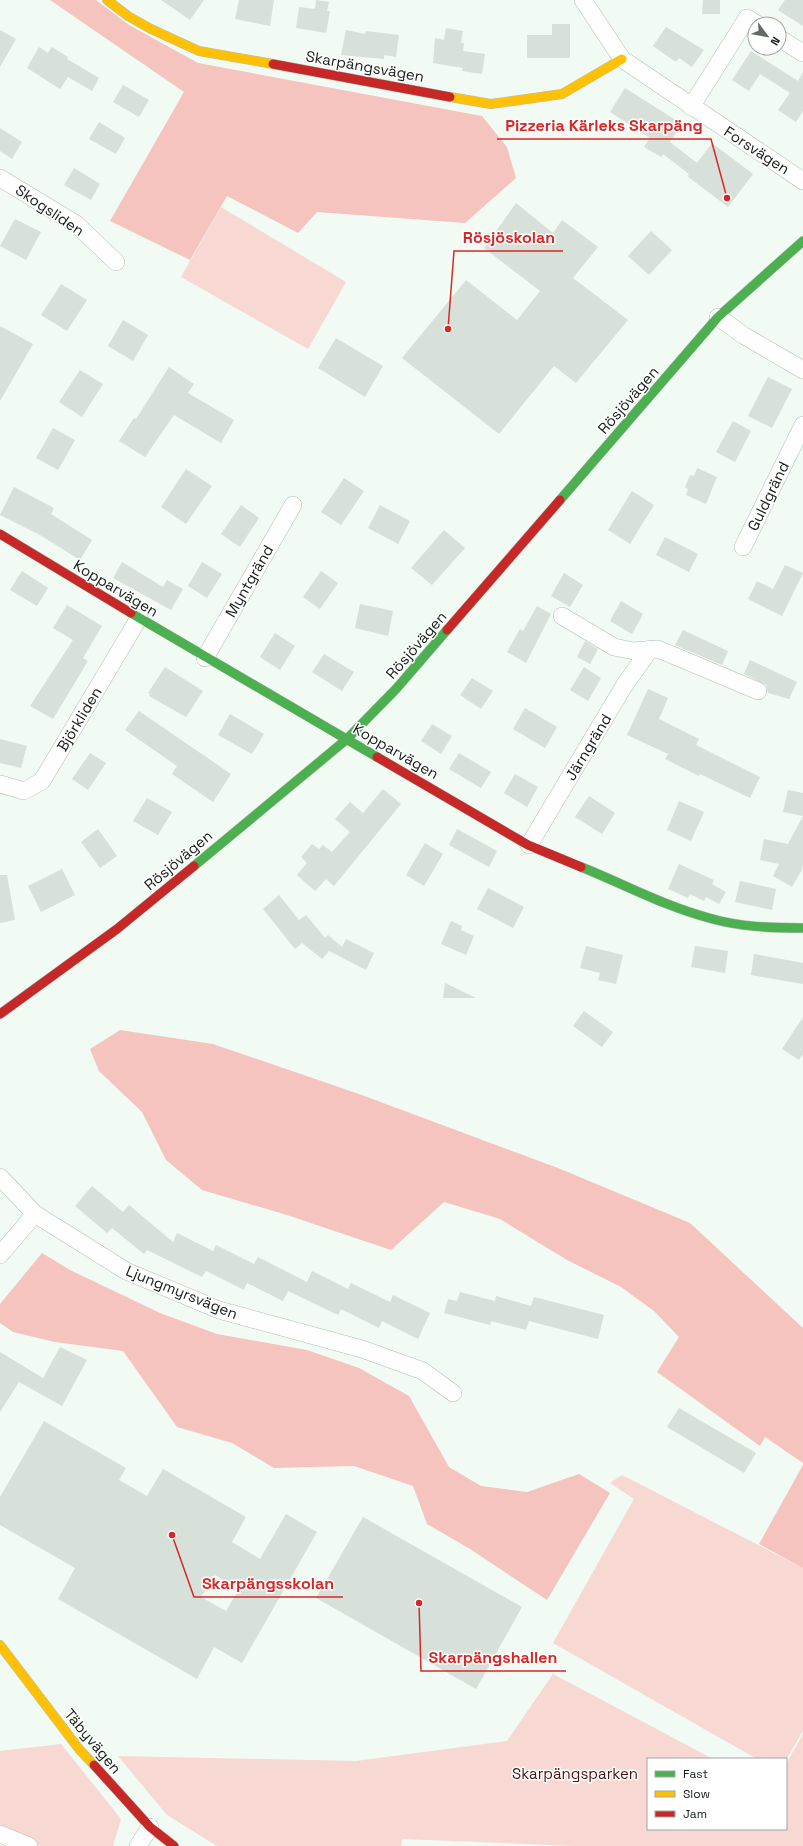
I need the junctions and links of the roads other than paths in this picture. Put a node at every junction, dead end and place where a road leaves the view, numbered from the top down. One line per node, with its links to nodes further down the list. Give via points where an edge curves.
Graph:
1 (107, 0): 6 (street, Skarpängsvägen, via 115,8 162,36 200,51 491,104 562,94)
2 (583, 0): 6 (street, Forsvägen)
3 (747, 18): 7 (street)
4 (787, 43): 5 (street)
5 (803, 53)
6 (622, 59): 7 (street, Forsvägen)
7 (691, 107): 9 (street, Forsvägen)
8 (0, 178): 11 (street, Skogsliden, via 76,224)
9 (803, 181)
10 (803, 241): 12 (street, Rösjövägen)
11 (116, 262)
12 (718, 317): 13 (street, via 743,335); 23 (street, Rösjövägen, via 396,689)
13 (803, 370)
14 (803, 425): 17 (street, Guldgränd)
15 (293, 505): 21 (street, Myntgränd)
16 (0, 534): 19 (street, Kopparvägen)
17 (743, 546)
18 (562, 616): 20 (street, via 614,647 634,651)
19 (139, 618): 21 (street, Kopparvägen); 24 (street, Björkliden, via 42,782 24,791)
20 (650, 649): 22 (street, via 658,649); 25 (street, Järngränd, via 624,686)
21 (205, 658): 23 (street, Kopparvägen)
22 (758, 690)
23 (348, 739): 25 (street, Kopparvägen, via 434,790 458,801 486,821); 27 (street, Rösjövägen, via 117,929)
24 (0, 784)
25 (529, 845): 26 (street, Kopparvägen, via 635,892 697,915 748,926)
26 (803, 928)
27 (0, 1014)
28 (0, 1177): 29 (street, Ljungmyrsvägen)
29 (35, 1214): 30 (street); 31 (street, Ljungmyrsvägen, via 126,1271 219,1310 362,1349 422,1371)
30 (0, 1255)
31 (453, 1392)
32 (0, 1645): 33 (street, Täbyvägen, via 79,1749)
33 (150, 1827): 36 (street); 37 (street, Täbyvägen)
34 (0, 1834): 35 (street)
35 (29, 1846)
36 (138, 1846)
37 (174, 1846)

